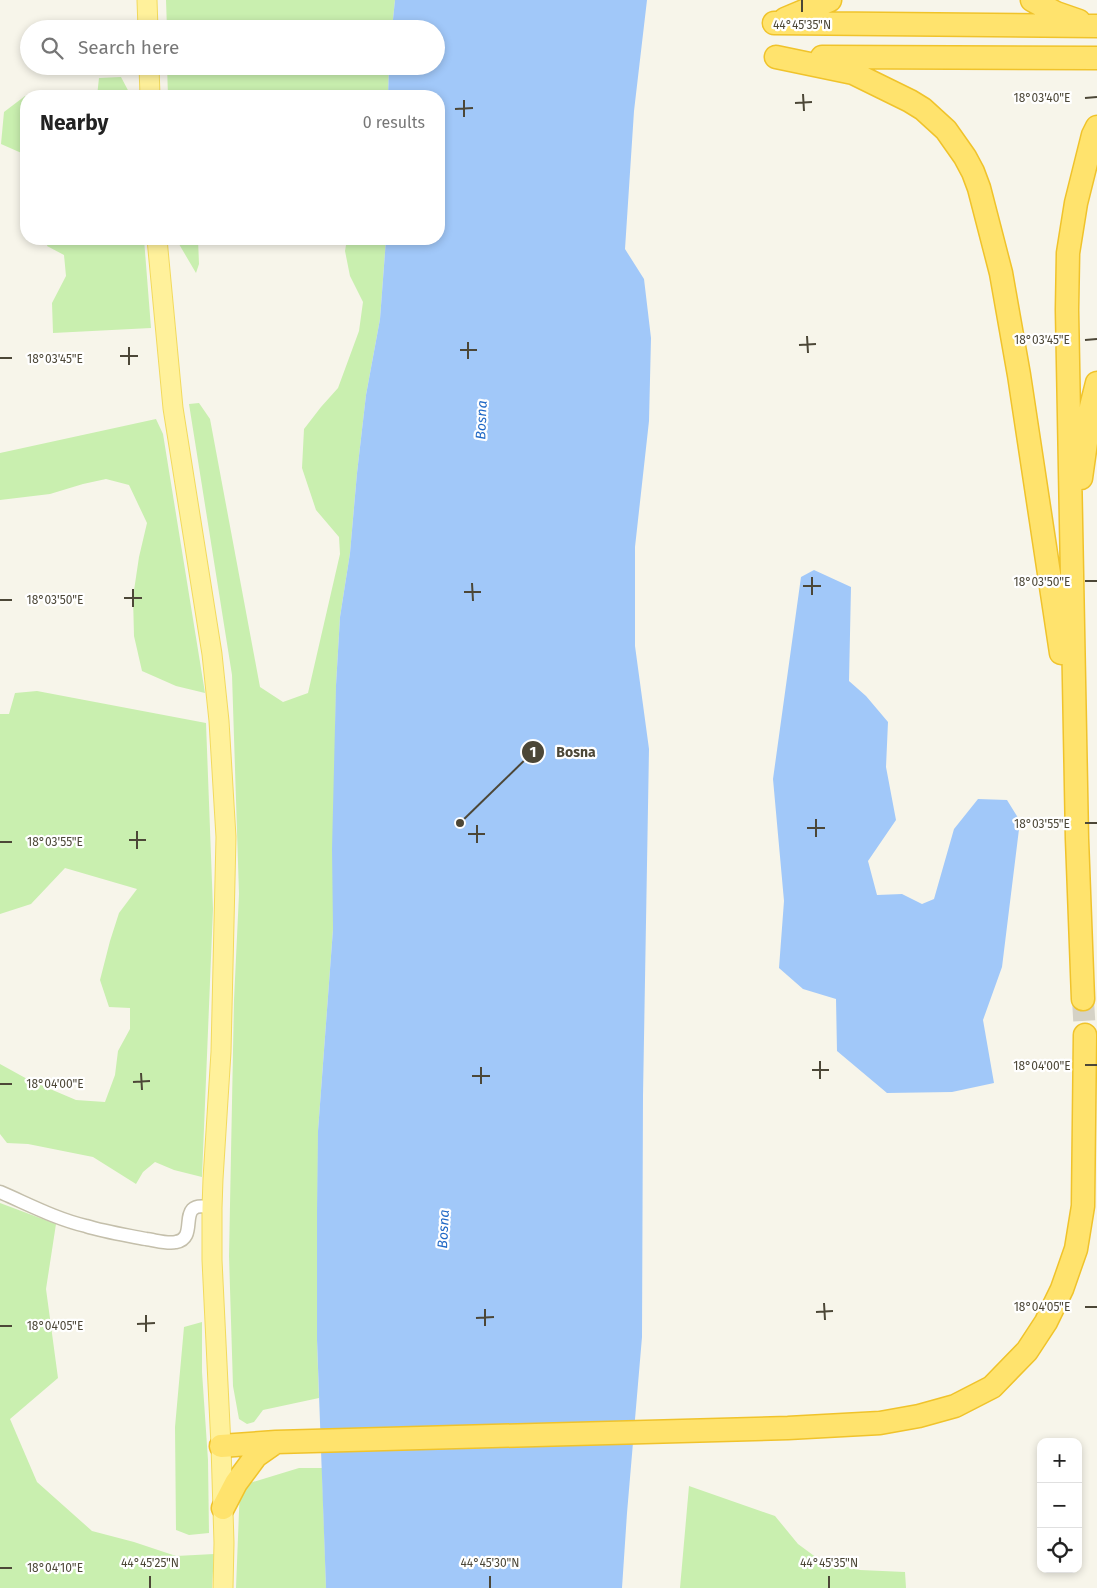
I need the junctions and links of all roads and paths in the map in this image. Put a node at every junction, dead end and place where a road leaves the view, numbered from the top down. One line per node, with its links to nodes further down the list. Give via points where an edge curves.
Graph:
1 (147, 0): 4 (main road)
2 (830, 0): 5 (highway, via 774,24)
3 (1032, 0): 5 (highway, via 1072,19)
4 (148, 20)
5 (1097, 25)
6 (1097, 58): 13 (highway, via 776,56 853,74 910,101 946,130 973,172 1005,292)
7 (149, 75): 8 (main road)
8 (150, 90)
9 (1097, 127): 12 (highway, via 1076,203 1068,252)
10 (158, 245): 17 (main road, via 173,408 212,654 223,779 225,936)
11 (1097, 383): 12 (highway, via 1090,407 1082,465)
12 (1071, 579): 13 (highway)
13 (1075, 763): 14 (highway)
14 (1084, 999)
15 (1085, 1035): 18 (highway, via 1083,1206 1076,1250 1046,1322 1027,1351 992,1387 955,1406 880,1423 788,1428)
16 (0, 1192): 17 (street, via 85,1226 174,1243 188,1235 192,1209)
17 (212, 1208): 19 (main road)
18 (276, 1442): 19 (highway); 20 (highway, via 256,1456)
19 (221, 1446): 20 (main road)
20 (223, 1508): 21 (main road)
21 (223, 1588)

